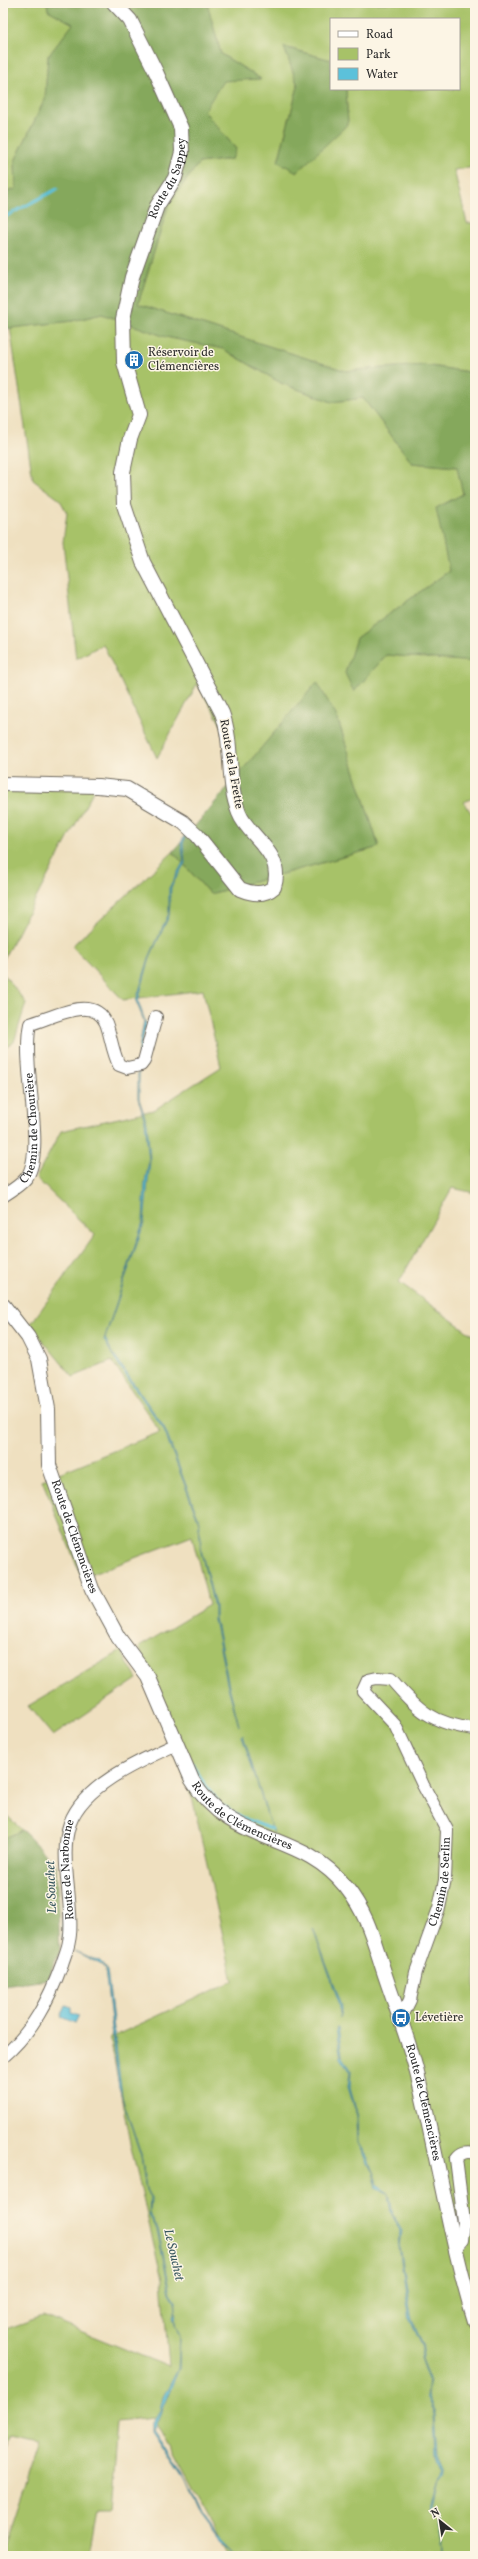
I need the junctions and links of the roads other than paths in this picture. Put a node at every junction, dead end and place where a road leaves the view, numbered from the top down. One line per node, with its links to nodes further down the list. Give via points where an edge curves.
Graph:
1 (114, 3): 2 (street, Route du Sappey, via 130,20 168,99 181,128 182,152 175,178 158,206 132,277)
2 (123, 319): 3 (street, Route de la Frette, via 124,362 139,415 130,439 123,472 124,505 143,562 222,713 226,724 230,776 238,813 244,824 267,848 274,870 274,887 270,891 251,894 240,889 197,835 183,822 127,789)
3 (3, 784)
4 (156, 1017): 5 (street, Chemin de Chourière, via 144,1061 141,1065 127,1068 119,1065 106,1022 94,1011 79,1008 30,1024 27,1060 36,1151 26,1178)
5 (3, 1196)
6 (3, 1305): 8 (street, Route de Clémencières, via 28,1337 39,1359 48,1409 49,1464 92,1589 118,1637 148,1676)
7 (475, 1729): 10 (street, Chemin de Serlin, via 449,1726 425,1713 391,1679 368,1680 363,1691 395,1725 447,1830 446,1880 439,1908 416,1972)
8 (177, 1744): 9 (street, Route de Clémencières, via 192,1780 211,1808 234,1824 323,1862 346,1886 368,1920); 12 (street, Route de Narbonne, via 146,1757 101,1786 86,1799 70,1823 67,1858 70,1941 54,1988 39,2016 22,2040)
9 (394, 2000): 10 (street); 11 (street, Route de Clémencières)
10 (410, 2000): 11 (street, Chemin de Serlin)
11 (401, 2018): 14 (street, Route de Clémencières, via 419,2077)
12 (3, 2057)
13 (475, 2152): 14 (street, via 460,2154 456,2159 464,2222 462,2240)
14 (456, 2248): 15 (street, Route de Clémencières)
15 (475, 2321)

